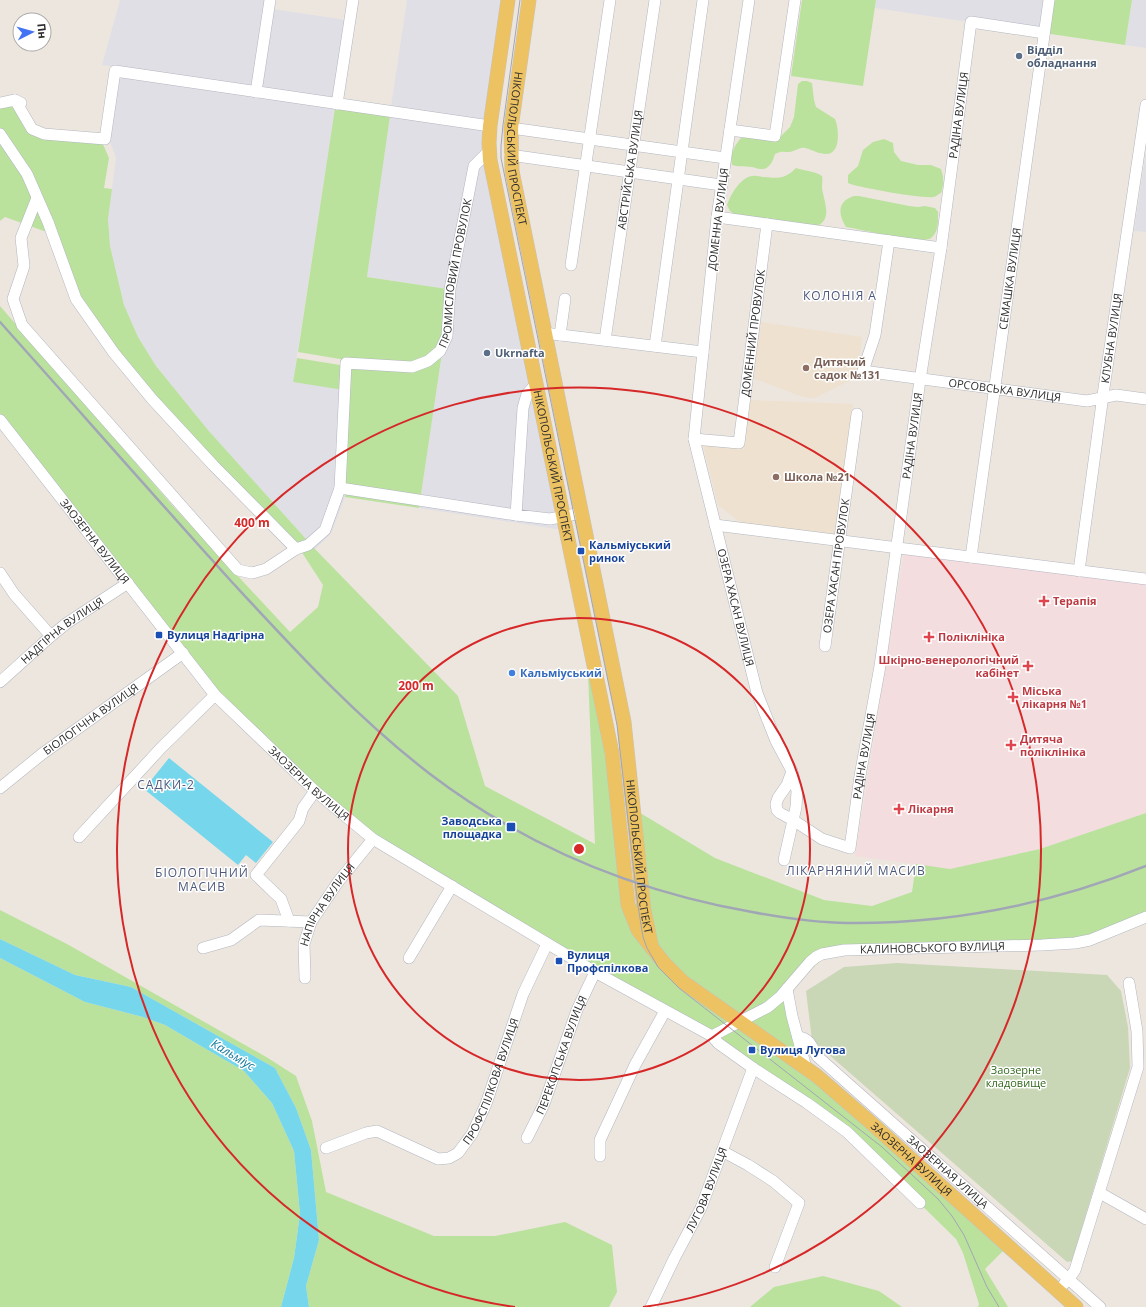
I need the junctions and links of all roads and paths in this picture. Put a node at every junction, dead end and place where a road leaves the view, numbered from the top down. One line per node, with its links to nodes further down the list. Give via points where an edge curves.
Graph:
1 (270, 0): 12 (street)
2 (353, 0): 14 (street)
3 (508, 0): 16 (main road, НІКОПОЛЬСЬКИЙ ПРОСПЕКТ)
4 (529, 0): 17 (main road, НІКОПОЛЬСЬКИЙ ПРОСПЕКТ)
5 (610, 0): 20 (street)
6 (655, 0): 21 (street, АВСТРІЙСЬКА ВУЛИЦЯ)
7 (703, 0): 23 (street)
8 (749, 0): 18 (street, ДОМЕННА ВУЛИЦЯ)
9 (795, 0): 18 (street, via 775,136)
10 (1049, 0): 11 (street, СЕМАШКА ВУЛИЦЯ)
11 (1044, 33): 34 (street, РАДІНА ВУЛИЦЯ, via 971,22); 45 (street, СЕМАШКА ВУЛИЦЯ)
12 (256, 92): 13 (street, via 115,71 105,139 44,134 27,105 15,100); 14 (street)
13 (0, 103)
14 (337, 104): 16 (street)
15 (1146, 105): 46 (street, КЛУБНА ВУЛИЦЯ)
16 (490, 126): 22 (main road, НІКОПОЛЬСЬКИЙ ПРОСПЕКТ)
17 (511, 128): 20 (street); 24 (main road, НІКОПОЛЬСЬКИЙ ПРОСПЕКТ)
18 (730, 130): 25 (street, ДОМЕННА ВУЛИЦЯ)
19 (0, 134): 30 (street, via 27,174)
20 (590, 139): 21 (street); 26 (street)
21 (634, 145): 23 (street); 27 (street, АВСТРІЙСЬКА ВУЛИЦЯ)
22 (489, 151): 37 (main road, НІКОПОЛЬСЬКИЙ ПРОСПЕКТ); 51 (street, ПРОМИСЛОВИЙ ПРОВУЛОК, via 474,166 450,289 447,336 440,351 428,361 412,367 346,363)
23 (682, 152): 25 (street); 28 (street)
24 (510, 155): 26 (street); 38 (main road, НІКОПОЛЬСЬКИЙ ПРОСПЕКТ)
25 (725, 158): 29 (street, ДОМЕННА ВУЛИЦЯ)
26 (586, 166): 27 (street); 35 (street)
27 (630, 172): 28 (street); 40 (street, АВСТРІЙСЬКА ВУЛИЦЯ)
28 (678, 179): 29 (street); 41 (street)
29 (721, 185): 31 (street, ДОМЕННА ВУЛИЦЯ)
30 (37, 198): 58 (street, via 76,298 114,353 213,465); 58 (street, via 21,238 24,266 13,299 22,325 238,570 252,573 266,569)
31 (717, 217): 32 (street); 42 (street, ДОМЕННА ВУЛИЦЯ)
32 (767, 224): 33 (street); 50 (street, ДОМЕННИЙ ПРОВУЛОК, via 739,443)
33 (889, 241): 34 (street); 43 (street, ОРСОВСЬКА ВУЛИЦЯ, via 875,335 863,372)
34 (941, 248): 43 (street, РАДІНА ВУЛИЦЯ)
35 (571, 265)
36 (565, 298): 39 (street)
37 (525, 331): 38 (main road); 44 (main road, НІКОПОЛЬСЬКИЙ ПРОСПЕКТ)
38 (544, 333): 39 (street); 52 (main road, НІКОПОЛЬСЬКИЙ ПРОСПЕКТ)
39 (560, 335): 40 (street)
40 (605, 340): 41 (street)
41 (655, 346): 42 (street)
42 (702, 352): 50 (street, ДОМЕННА ВУЛИЦЯ)
43 (920, 380): 45 (street, ОРСОВСЬКА ВУЛИЦЯ); 57 (street, РАДІНА ВУЛИЦЯ)
44 (536, 384): 53 (street, via 527,394 523,408); 54 (main road, НІКОПОЛЬСЬКИЙ ПРОСПЕКТ)
45 (994, 388): 46 (street, ОРСОВСЬКА ВУЛИЦЯ, via 1087,401); 59 (street, СЕМАШКА ВУЛИЦЯ)
46 (1103, 397): 47 (street, ОРСОВСЬКА ВУЛИЦЯ, via 1116,395); 60 (street, КЛУБНА ВУЛИЦЯ)
47 (1146, 399)
48 (857, 414): 56 (street, ОЗЕРА ХАСАН ПРОВУЛОК)
49 (2, 428): 63 (street, ЗАОЗЕРНА ВУЛИЦЯ)
50 (694, 438): 55 (street, ОЗЕРА ХАСАН ВУЛИЦЯ)
51 (340, 488): 53 (street); 58 (street, via 325,530 308,545)
52 (581, 513): 54 (street); 82 (main road, НІКОПОЛЬСЬКИЙ ПРОСПЕКТ, via 624,722 644,910)
53 (516, 515): 54 (street, via 543,519)
54 (563, 516): 82 (main road, НІКОПОЛЬСЬКИЙ ПРОСПЕКТ, via 612,753 628,904 638,930)
55 (715, 525): 56 (street); 69 (street, ОЗЕРА ХАСАН ВУЛИЦЯ, via 757,693 776,741)
56 (839, 541): 57 (street); 65 (street, ОЗЕРА ХАСАН ПРОВУЛОК)
57 (897, 548): 59 (street); 72 (street, РАДІНА ВУЛИЦЯ, via 850,848 822,839)
58 (296, 549)
59 (971, 557): 60 (street)
60 (1079, 571): 62 (street)
61 (0, 573): 64 (street, via 14,594)
62 (1146, 579)
63 (128, 583): 64 (street, НАДГІРНА ВУЛИЦЯ); 66 (street, ЗАОЗЕРНА ВУЛИЦЯ)
64 (51, 636): 67 (street, НАДГІРНА ВУЛИЦЯ)
65 (825, 646)
66 (183, 653): 68 (street, ЗАОЗЕРНА ВУЛИЦЯ); 70 (street, БІОЛОГІЧНА ВУЛИЦЯ, via 42,754)
67 (0, 682)
68 (216, 695): 71 (street, ЗАОЗЕРНА ВУЛИЦЯ); 73 (street, via 161,748)
69 (792, 771): 72 (street, ОЗЕРА ХАСАН ВУЛИЦЯ, via 797,791); 72 (street, via 776,804 780,814)
70 (0, 788)
71 (315, 791): 74 (street, ЗАОЗЕРНА ВУЛИЦЯ); 78 (street, via 303,808 299,821 256,875 281,899)
72 (793, 820): 75 (street, ОЗЕРА ХАСАН ВУЛИЦЯ)
73 (79, 837)
74 (373, 839): 76 (street, ЗАОЗЕРНА ВУЛИЦЯ); 79 (street, НАПІРНА ВУЛИЦЯ, via 338,882)
75 (784, 860)
76 (452, 886): 80 (street, ЗАОЗЕРНА ВУЛИЦЯ); 83 (street)
77 (1146, 917): 87 (street, КАЛИНОВСЬКОГО ВУЛИЦЯ, via 1098,937 1075,943 834,951 822,954 810,962)
78 (289, 921): 79 (street); 81 (street, via 259,920 231,940)
79 (311, 922): 85 (street, НАПІРНА ВУЛИЦЯ, via 304,944)
80 (547, 944): 84 (street, ЗАОЗЕРНА ВУЛИЦЯ); 97 (street, ПРОФСПІЛКОВА ВУЛИЦЯ, via 523,994 486,1104 472,1134 458,1153 449,1158 438,1159 377,1131)
81 (203, 948)
82 (652, 948): 89 (main road, ЗАОЗЕРНА ВУЛИЦЯ, via 683,982)
83 (409, 958)
84 (595, 972): 88 (street, ЗАОЗЕРНА ВУЛИЦЯ); 96 (street, ПЕРЕКОПСЬКА ВУЛИЦЯ, via 577,1010 544,1104)
85 (305, 978)
86 (1129, 982): 90 (street)
87 (787, 989): 89 (street, КАЛИНОВСЬКОГО ВУЛИЦЯ, via 768,1007); 92 (street)
88 (665, 1011): 91 (street, ЗАОЗЕРНА ВУЛИЦЯ); 99 (street, via 634,1065 600,1140)
89 (740, 1021): 91 (street); 94 (main road, ЗАОЗЕРНА ВУЛИЦЯ)
90 (1141, 1032): 95 (street)
91 (712, 1036): 93 (street, ЗАОЗЕРНА ВУЛИЦЯ)
92 (798, 1037): 94 (street); 104 (street, ЗАОЗЕРНАЯ УЛИЦА, via 808,1040 818,1057)
93 (753, 1068): 98 (street, ЛУГОВА ВУЛИЦЯ); 101 (street, ЗАОЗЕРНА ВУЛИЦЯ, via 847,1132)
94 (806, 1068): 105 (main road, ЗАОЗЕРНА ВУЛИЦЯ, via 869,1121)
95 (1142, 1068): 100 (street)
96 (527, 1138)
97 (326, 1148)
98 (722, 1151): 103 (street, via 773,1181 798,1203); 106 (street, ЛУГОВА ВУЛИЦЯ, via 701,1208)
99 (600, 1156)
100 (1100, 1193): 102 (street); 104 (street, via 1075,1270)
101 (920, 1203)
102 (1146, 1219)
103 (775, 1267)
104 (1069, 1279): 105 (street); 108 (street, ЗАОЗЕРНАЯ УЛИЦА)
105 (1058, 1291): 107 (main road, ЗАОЗЕРНА ВУЛИЦЯ)
106 (651, 1307)
107 (1076, 1307)
108 (1100, 1307)

